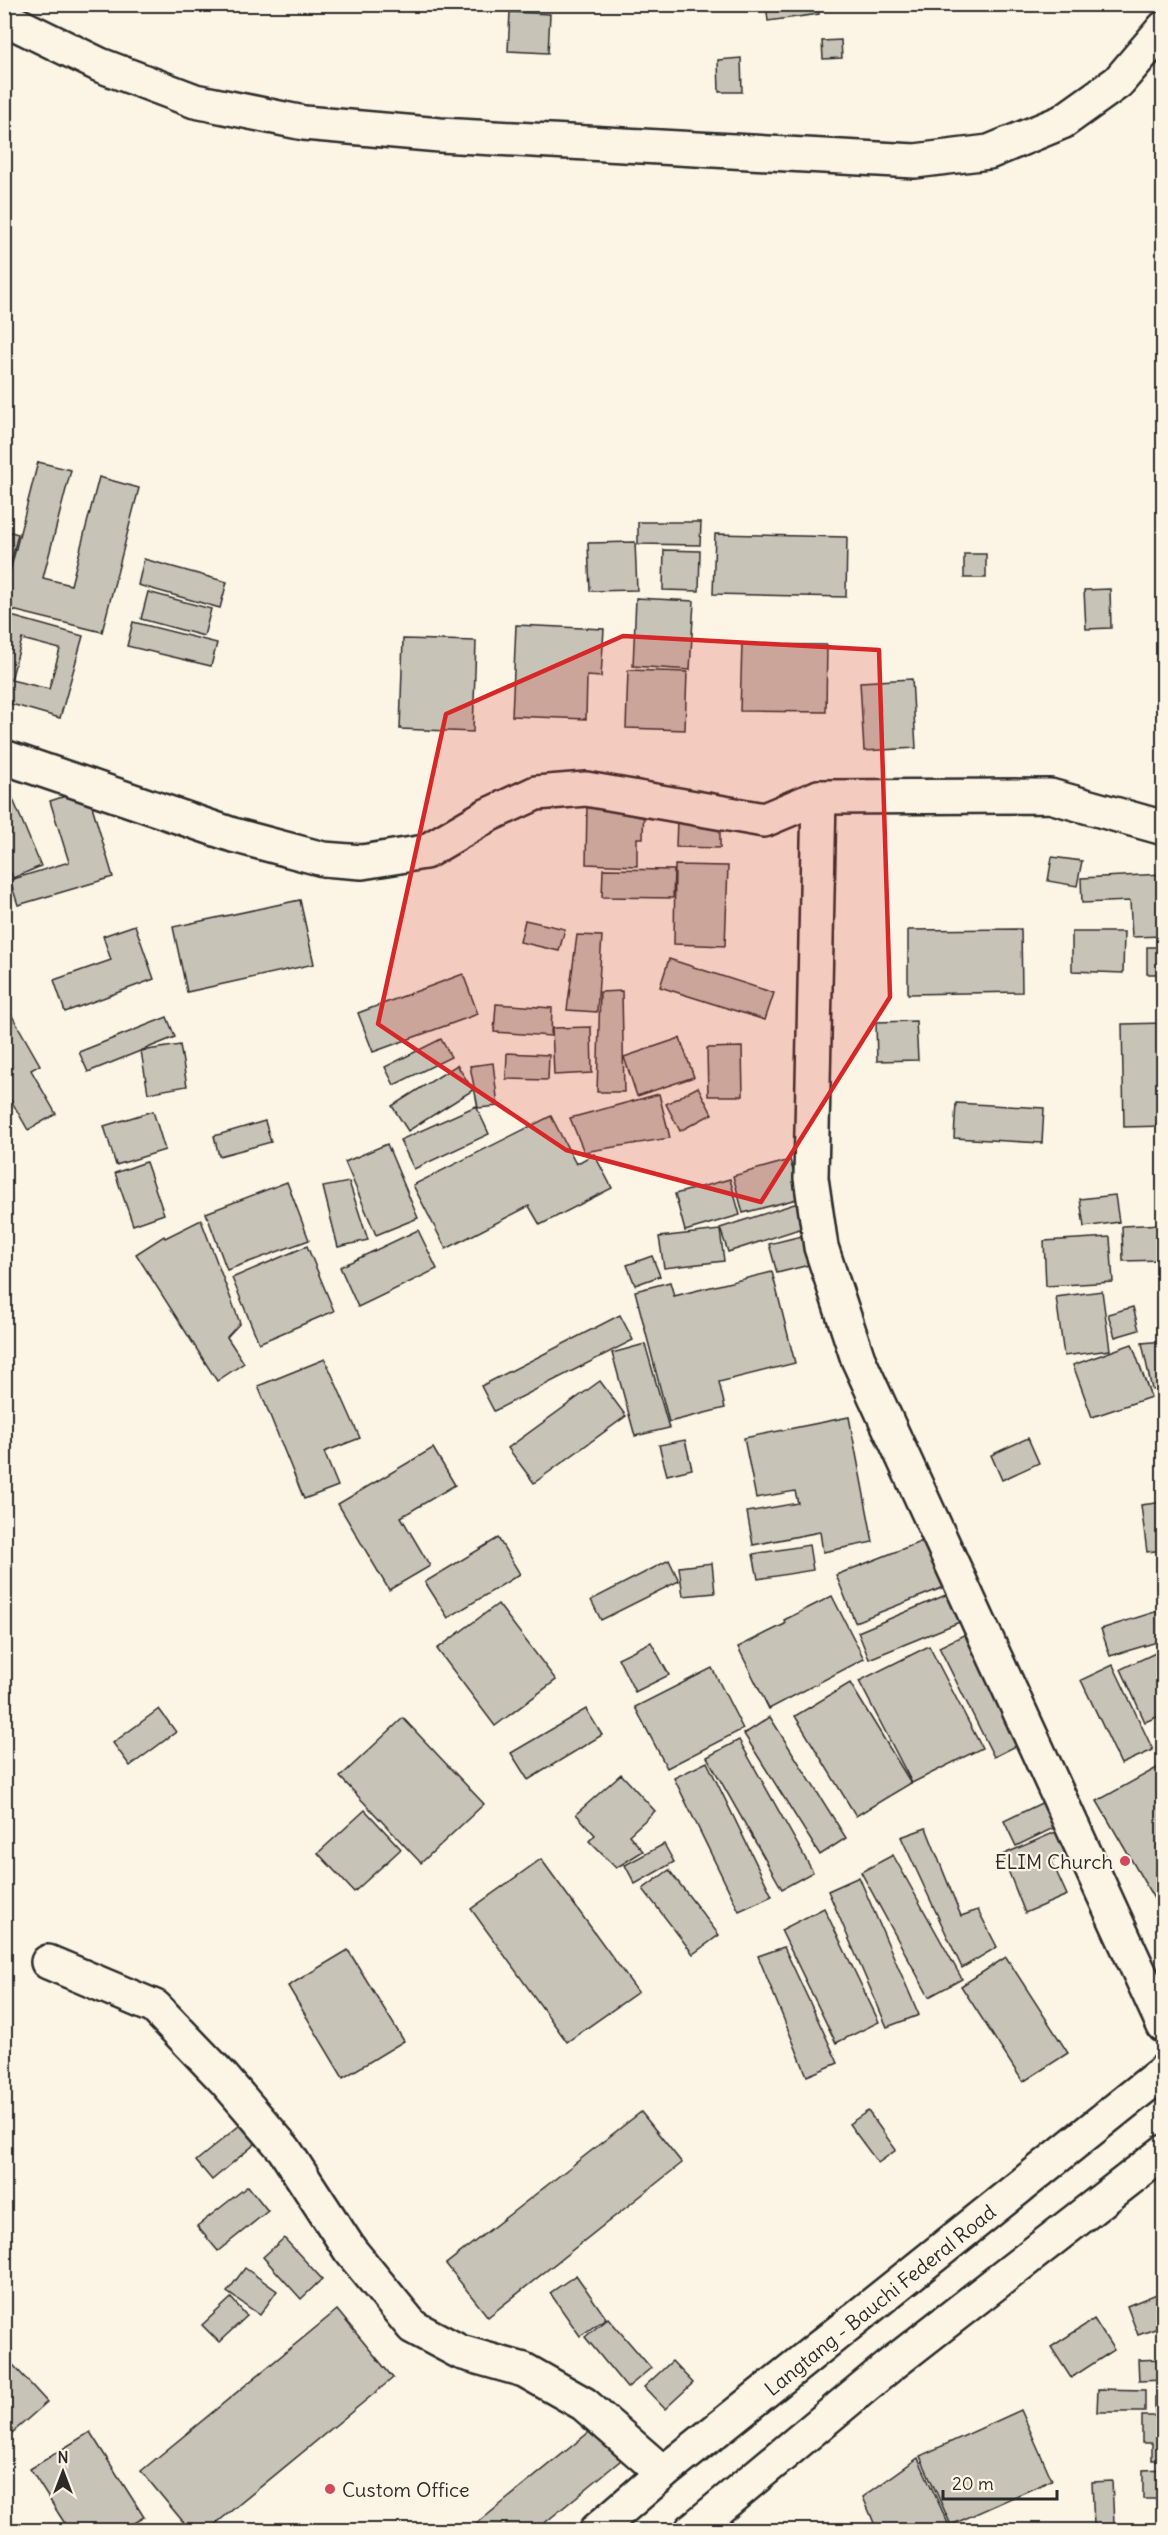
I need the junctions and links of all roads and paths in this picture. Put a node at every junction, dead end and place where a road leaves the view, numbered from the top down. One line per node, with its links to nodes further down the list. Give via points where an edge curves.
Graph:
1 (4, 18): 2 (street, via 100,65 195,101 303,123 440,135 915,161 989,152 1062,122 1118,82)
2 (1164, 28)
3 (4, 757): 4 (street, via 233,835 324,859 362,862 425,852 488,814 536,793 586,789 764,820)
4 (819, 797): 5 (street, via 1050,796); 7 (street, via 812,1178 821,1247 858,1359)
5 (1164, 828)
6 (48, 1962): 10 (street, via 155,2007 284,2149 350,2250 413,2327 460,2352 524,2370 584,2404)
7 (1164, 2026)
8 (1164, 2071): 10 (street, Langtang - Bauchi Federal Road)
9 (1164, 2152): 12 (street, via 888,2367)
10 (663, 2474): 11 (street, Langtang - Bauchi Federal Road)
11 (597, 2530)
12 (692, 2530)

